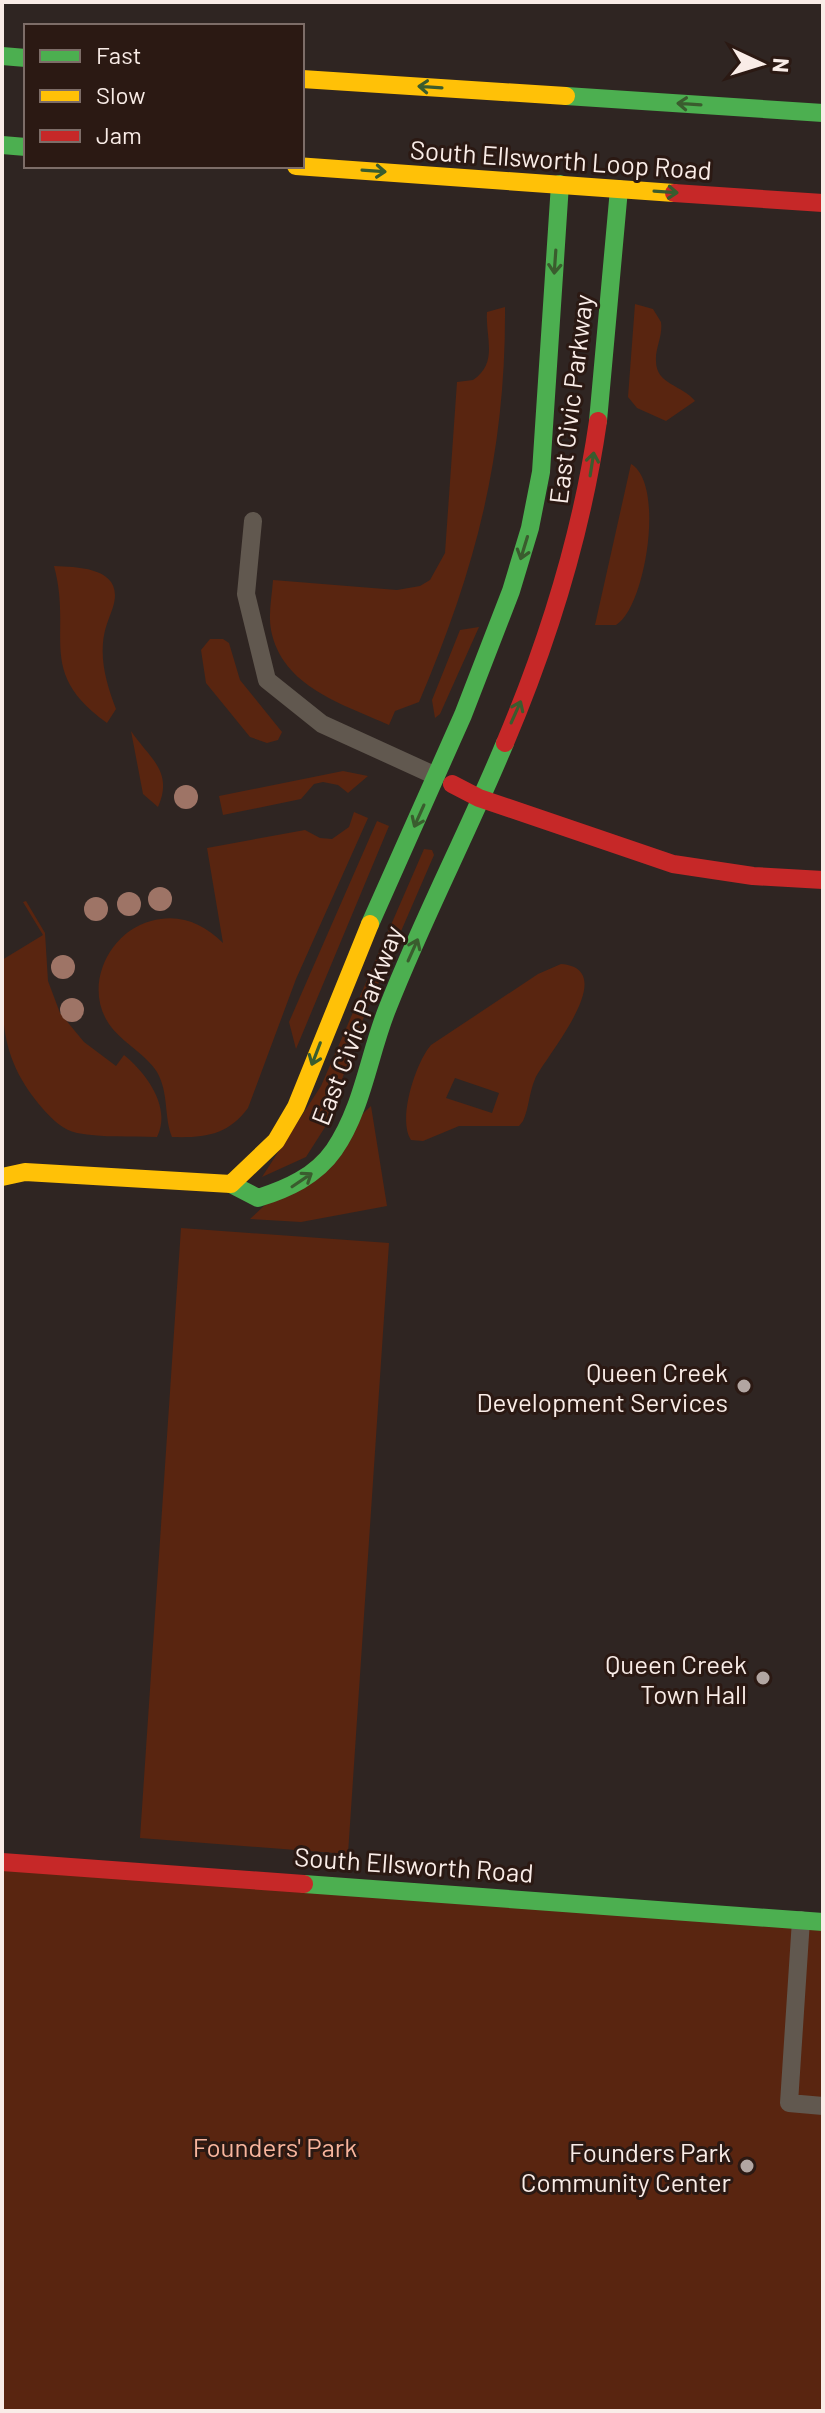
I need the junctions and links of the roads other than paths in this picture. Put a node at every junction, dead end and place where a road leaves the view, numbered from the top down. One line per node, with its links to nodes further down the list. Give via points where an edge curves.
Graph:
1 (2, 56): 2 (street)
2 (24, 58)
3 (304, 79): 4 (street, one-way to 3)
4 (823, 113)
5 (2, 145): 6 (street)
6 (24, 147)
7 (304, 167): 8 (street, South Ellsworth Loop Road, one-way to 8)
8 (560, 184): 9 (street, South Ellsworth Loop Road); 12 (street, East Civic Parkway, one-way to 12, via 541,472 530,528 487,657)
9 (619, 189): 10 (street, South Ellsworth Loop Road, one-way to 10); 13 (street, East Civic Parkway, one-way to 9, via 550,629 579,528 600,411)
10 (823, 203)
11 (253, 521): 12 (lane, via 246,594 267,680 322,724)
12 (436, 776): 13 (street); 16 (street, East Civic Parkway, one-way to 16, via 346,977 296,1107 276,1141)
13 (479, 798): 14 (street, via 673,864); 16 (street, East Civic Parkway, one-way to 13, via 258,1198 286,1191 319,1169 335,1150 378,1031)
14 (823, 880)
15 (2, 1177): 16 (street, via 25,1172)
16 (231, 1184)
17 (2, 1862): 18 (street, South Ellsworth Road)
18 (801, 1920): 19 (street, South Ellsworth Road); 20 (lane, via 789,2103)
19 (823, 1922)
20 (823, 2106)

